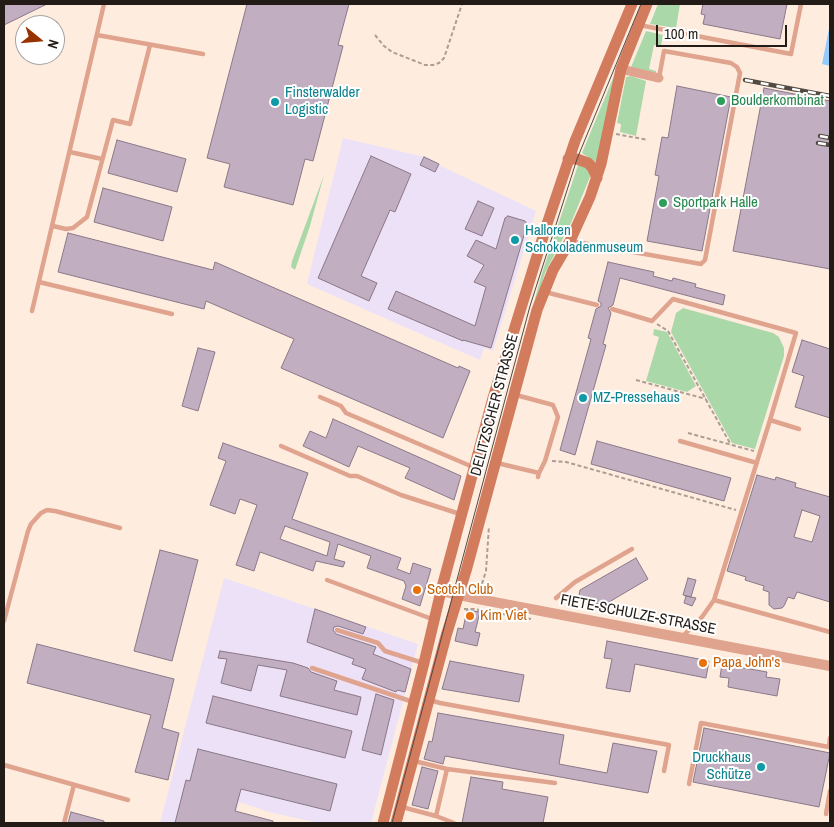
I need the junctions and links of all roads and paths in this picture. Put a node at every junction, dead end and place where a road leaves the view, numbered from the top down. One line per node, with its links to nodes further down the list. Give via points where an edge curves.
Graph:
1 (104, 4): 7 (lane)
2 (462, 4): 8 (path, via 444,58 439,63 425,65 392,52)
3 (632, 4): 16 (main road, DELITZSCHER STRASSE)
4 (646, 4): 6 (main road, DELITZSCHER STRASSE)
5 (801, 4): 6 (lane, via 792,54)
6 (638, 25): 11 (main road, DELITZSCHER STRASSE)
7 (97, 35): 9 (lane); 15 (lane)
8 (375, 35)
9 (150, 44): 10 (lane); 17 (lane, via 130,124 113,120)
10 (203, 54)
11 (621, 69): 12 (street); 13 (main road, DELITZSCHER STRASSE)
12 (659, 78): 20 (lane, via 664,51 731,63 740,73 705,260 701,264)
13 (607, 133): 14 (path); 18 (main road, DELITZSCHER STRASSE)
14 (648, 140)
15 (70, 152): 17 (lane); 19 (lane)
16 (568, 159): 18 (main road, via 588,163); 42 (main road, DELITZSCHER STRASSE)
17 (102, 160): 19 (lane, via 87,217 73,228)
18 (597, 178): 20 (main road, DELITZSCHER STRASSE)
19 (53, 226): 21 (lane)
20 (570, 241): 22 (main road, DELITZSCHER STRASSE)
21 (39, 282): 25 (lane); 26 (lane)
22 (543, 292): 23 (lane); 29 (main road, DELITZSCHER STRASSE)
23 (597, 305)
24 (612, 309): 27 (lane)
25 (32, 311)
26 (172, 314)
27 (652, 321): 31 (path, via 668,331); 32 (lane, via 673,299 796,333)
28 (636, 380): 31 (path)
29 (514, 394): 39 (lane, via 553,405 558,417); 40 (main road, DELITZSCHER STRASSE)
30 (320, 397): 42 (lane, via 341,406 346,413)
31 (706, 399): 36 (path)
32 (770, 420): 33 (lane); 38 (lane)
33 (799, 429)
34 (688, 433): 36 (path)
35 (680, 441): 41 (lane)
36 (731, 445): 38 (path)
37 (281, 446): 44 (lane, via 350,476)
38 (761, 452): 41 (lane)
39 (545, 461): 40 (lane, via 539,475); 43 (path, via 566,462)
40 (495, 462): 50 (main road, DELITZSCHER STRASSE)
41 (757, 463): 43 (lane)
42 (474, 467): 44 (main road, DELITZSCHER STRASSE)
43 (742, 512): 52 (lane)
44 (461, 515): 49 (main road, DELITZSCHER STRASSE)
45 (489, 526): 53 (path, via 486,571)
46 (120, 528): 55 (lane, via 55,511 41,513 31,524)
47 (632, 549): 51 (lane, via 574,582)
48 (327, 580): 54 (lane)
49 (441, 591): 50 (street, FIETE-SCHULZE-STRASSE); 54 (main road, DELITZSCHER STRASSE)
50 (458, 595): 53 (street, FIETE-SCHULZE-STRASSE); 62 (main road, DELITZSCHER STRASSE)
51 (556, 598)
52 (714, 600): 57 (lane); 58 (lane)
53 (476, 604): 58 (street, FIETE-SCHULZE-STRASSE)
54 (434, 619): 59 (main road, DELITZSCHER STRASSE)
55 (4, 621)
56 (337, 630): 59 (lane, via 378,643 385,651)
57 (830, 632)
58 (681, 638): 60 (street, FIETE-SCHULZE-STRASSE)
59 (424, 663): 63 (main road, DELITZSCHER STRASSE)
60 (830, 666)
61 (312, 668): 63 (lane)
62 (428, 700): 65 (main road, DELITZSCHER STRASSE); 68 (lane, via 669,745)
63 (414, 702): 78 (main road, DELITZSCHER STRASSE)
64 (830, 738): 70 (lane, via 829,747 701,723)
65 (412, 761): 67 (lane); 74 (main road, DELITZSCHER STRASSE)
66 (4, 765): 71 (lane)
67 (447, 769): 69 (lane); 76 (lane)
68 (664, 771)
69 (555, 783)
70 (689, 784)
71 (74, 785): 73 (lane); 77 (lane)
72 (830, 791): 75 (lane)
73 (128, 800)
74 (401, 807): 76 (lane); 79 (main road, DELITZSCHER STRASSE)
75 (826, 814)
76 (436, 816): 80 (lane)
77 (64, 823)
78 (383, 823)
79 (396, 823)
80 (454, 823)

